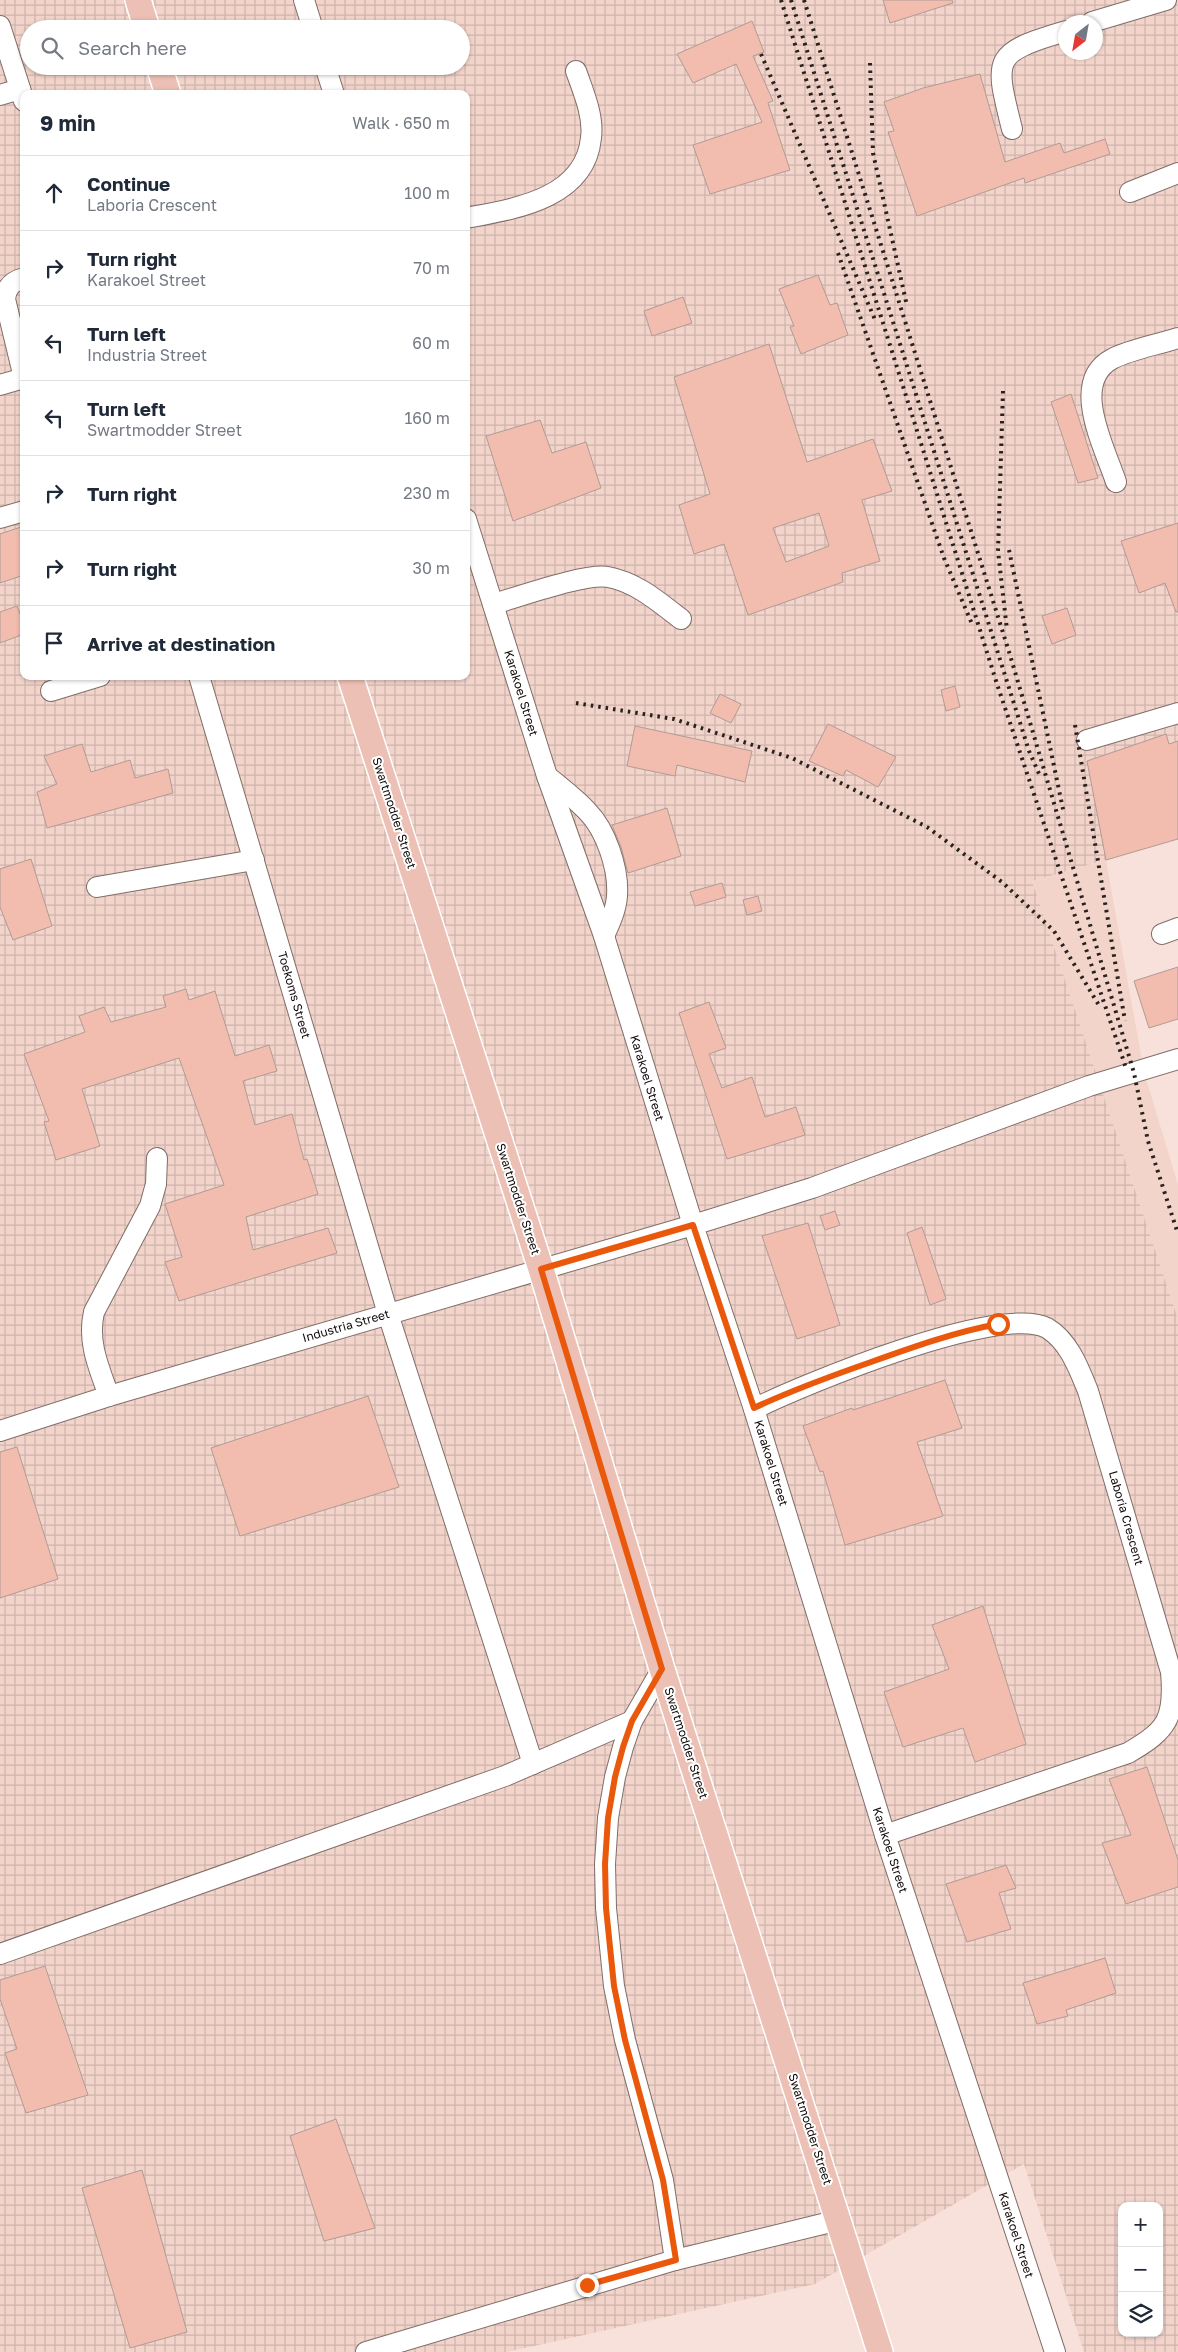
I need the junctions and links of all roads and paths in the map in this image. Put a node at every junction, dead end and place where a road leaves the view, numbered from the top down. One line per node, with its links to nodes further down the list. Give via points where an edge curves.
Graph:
1 (138, 0): 5 (main road)
2 (304, 0): 6 (street)
3 (1166, 0): 4 (street)
4 (1103, 19)
5 (144, 20)
6 (310, 20)
7 (0, 26): 12 (street)
8 (1058, 34): 17 (street, via 1016,48 1002,64 1001,76)
9 (576, 71): 20 (street, via 589,112 592,136 583,166 562,188 548,197 529,205)
10 (162, 75): 13 (main road)
11 (328, 75): 14 (street)
12 (20, 90)
13 (167, 90)
14 (333, 90)
15 (0, 95): 16 (street)
16 (20, 95)
17 (1012, 129)
18 (1178, 173): 19 (street)
19 (1130, 192)
20 (470, 217)
21 (20, 280): 23 (street, via 5,292)
22 (1178, 338): 26 (street, via 1112,359 1101,366 1091,385 1093,414)
23 (20, 361)
24 (20, 379): 25 (street)
25 (0, 385)
26 (1116, 482)
27 (20, 512): 28 (street)
28 (0, 518)
29 (470, 532): 30 (street, Karakoel Street)
30 (493, 604): 31 (street, via 588,578 607,576 636,587); 38 (street, Karakoel Street)
31 (681, 619)
32 (87, 680): 35 (street)
33 (200, 680): 39 (street, Toekoms Street)
34 (351, 680): 45 (main road, Swartmodder Street)
35 (51, 691)
36 (1178, 713): 37 (street)
37 (1087, 740)
38 (546, 776): 41 (street, Karakoel Street); 41 (street, via 588,812 608,849 617,894 616,907)
39 (254, 860): 40 (street); 46 (street, Toekoms Street)
40 (97, 887)
41 (604, 936): 44 (street, Karakoel Street)
42 (1178, 1059): 44 (street, Industria Street, via 1090,1086 812,1188)
43 (157, 1158): 47 (street, via 156,1184 150,1206 94,1312 91,1326 94,1351)
44 (693, 1225): 45 (street, Industria Street); 48 (street, Karakoel Street)
45 (541, 1269): 46 (street, Industria Street); 50 (main road, Swartmodder Street)
46 (388, 1314): 47 (street, Industria Street); 52 (street, Toekoms Street)
47 (109, 1396): 49 (street, Industria Street)
48 (754, 1408): 53 (street, Karakoel Street); 53 (street, Laboria Crescent, via 786,1393 959,1332 1020,1322 1037,1324 1060,1340 1072,1354 1088,1391 1171,1672 1173,1698 1170,1716 1159,1732 1128,1753)
49 (0, 1431)
50 (662, 1669): 51 (street); 55 (main road, Swartmodder Street)
51 (632, 1721): 52 (street); 56 (street, via 615,1777 608,1818 606,1908 614,1986 625,2040 663,2180)
52 (533, 1764): 54 (street, via 305,1848)
53 (885, 1835): 59 (street, Karakoel Street)
54 (0, 1954)
55 (839, 2220): 56 (street); 58 (main road, Swartmodder Street)
56 (676, 2260): 57 (street)
57 (366, 2352)
58 (880, 2352)
59 (1054, 2352)

